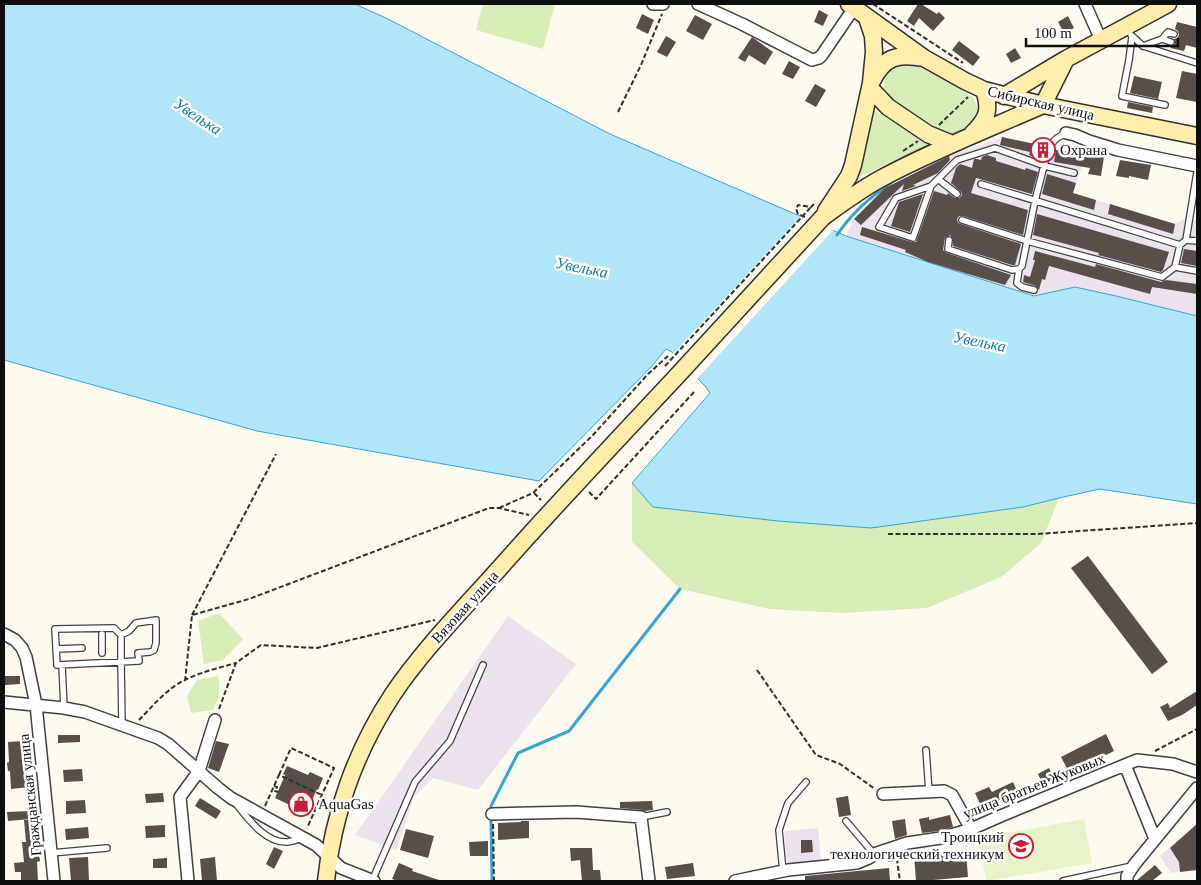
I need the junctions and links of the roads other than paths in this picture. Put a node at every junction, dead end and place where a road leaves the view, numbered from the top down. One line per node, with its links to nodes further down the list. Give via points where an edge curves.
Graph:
1 (653, 4): 6 (street)
2 (698, 4): 5 (street, via 812,60 822,55)
3 (1085, 4): 11 (street)
4 (1168, 4): 8 (street)
5 (851, 6): 7 (street, Сибирская улица)
6 (663, 8)
7 (870, 11): 14 (street, Сибирская улица); 17 (street, via 874,52)
8 (1129, 32): 11 (street); 13 (lane); 21 (lane, via 1130,60 1122,96)
9 (1174, 34): 10 (lane, via 1168,32)
10 (1162, 39): 12 (lane); 13 (lane)
11 (1100, 40): 15 (street)
12 (1172, 42)
13 (1144, 46): 16 (lane)
14 (924, 58): 17 (street, via 909,55 891,59 877,71); 18 (street, Сибирская улица)
15 (1066, 59): 19 (street); 20 (street)
16 (1197, 64)
17 (871, 86): 25 (street, via 888,107 928,134); 35 (street, via 853,165 848,176)
18 (980, 88): 19 (street, Сибирская улица); 24 (street, via 987,100 988,111 981,125)
19 (1004, 96): 20 (street, Сибирская улица)
20 (1043, 105): 23 (street, Сибирская улица); 24 (street)
21 (1165, 105)
22 (1066, 133): 26 (lane, via 1049,146); 27 (street, via 1118,150)
23 (1197, 136)
24 (968, 138): 25 (street)
25 (952, 144): 35 (street)
26 (1045, 166): 29 (lane); 30 (lane, via 995,148 958,160); 34 (lane)
27 (1197, 166)
28 (1197, 172): 38 (lane)
29 (1074, 173)
30 (938, 179): 32 (lane); 33 (lane)
31 (981, 184): 34 (lane)
32 (931, 186): 32 (lane, via 896,198 879,227 913,238)
33 (957, 194)
34 (1035, 201): 39 (lane); 41 (lane)
35 (817, 212): 79 (street, Вязовая улица, bridge, via 671,371 434,642 394,693 373,728 347,786)
36 (962, 220): 39 (lane)
37 (950, 240): 43 (lane, via 948,249 1012,270)
38 (1186, 240): 40 (lane); 41 (lane)
39 (1027, 241): 42 (lane, via 1162,276); 43 (lane, via 1022,266)
40 (1197, 241)
41 (1180, 245): 42 (lane)
42 (1175, 267): 44 (lane)
43 (1018, 269): 45 (lane, via 1018,283)
44 (1197, 271)
45 (1034, 290)
46 (4, 634): 56 (street, Гражданская улица, via 22,648)
47 (102, 634): 51 (lane)
48 (122, 635): 50 (lane, via 114,628 55,629); 52 (lane); 52 (lane, via 136,623 156,620 154,650 138,653 139,661)
49 (82, 648): 50 (lane)
50 (56, 649): 53 (lane, via 57,665)
51 (102, 653)
52 (121, 662): 53 (lane); 59 (lane)
53 (62, 664): 57 (lane)
54 (483, 665): 85 (lane, via 450,741 415,782)
55 (4, 702): 56 (street)
56 (36, 705): 57 (street); 77 (street, Гражданская улица)
57 (64, 708): 59 (street)
58 (215, 720): 62 (street)
59 (126, 727): 62 (street, via 168,744)
60 (926, 750): 66 (lane)
61 (1125, 765): 63 (street, улица братьев Жуковых, via 1137,760 1173,764); 73 (street, улица братьев Жуковых); 75 (street)
62 (199, 771): 68 (street); 83 (street, via 180,797)
63 (1197, 772)
64 (806, 782): 81 (lane, via 788,802 779,830)
65 (1197, 788): 75 (street)
66 (929, 792): 67 (street); 73 (street, via 944,791 952,795)
67 (883, 794)
68 (231, 798): 74 (street); 74 (lane, via 267,836 289,843)
69 (667, 812): 71 (lane)
70 (492, 814): 71 (street, via 576,812)
71 (641, 817): 86 (street)
72 (846, 821): 78 (lane)
73 (971, 829): 78 (street, улица братьев Жуковых)
74 (305, 832): 79 (street)
75 (1155, 839): 80 (street)
76 (107, 848): 77 (lane)
77 (51, 853): 82 (street, Гражданская улица)
78 (874, 854): 81 (street, улица братьев Жуковых, via 857,863)
79 (329, 857): 84 (street, Вязовая улица); 85 (street, via 341,868)
80 (1134, 865): 88 (lane); 89 (street)
81 (783, 872): 87 (street, улица братьев Жуковых)
82 (54, 881)
83 (188, 881)
84 (326, 881)
85 (372, 881)
86 (649, 881)
87 (735, 881)
88 (1063, 881)
89 (1127, 881)

